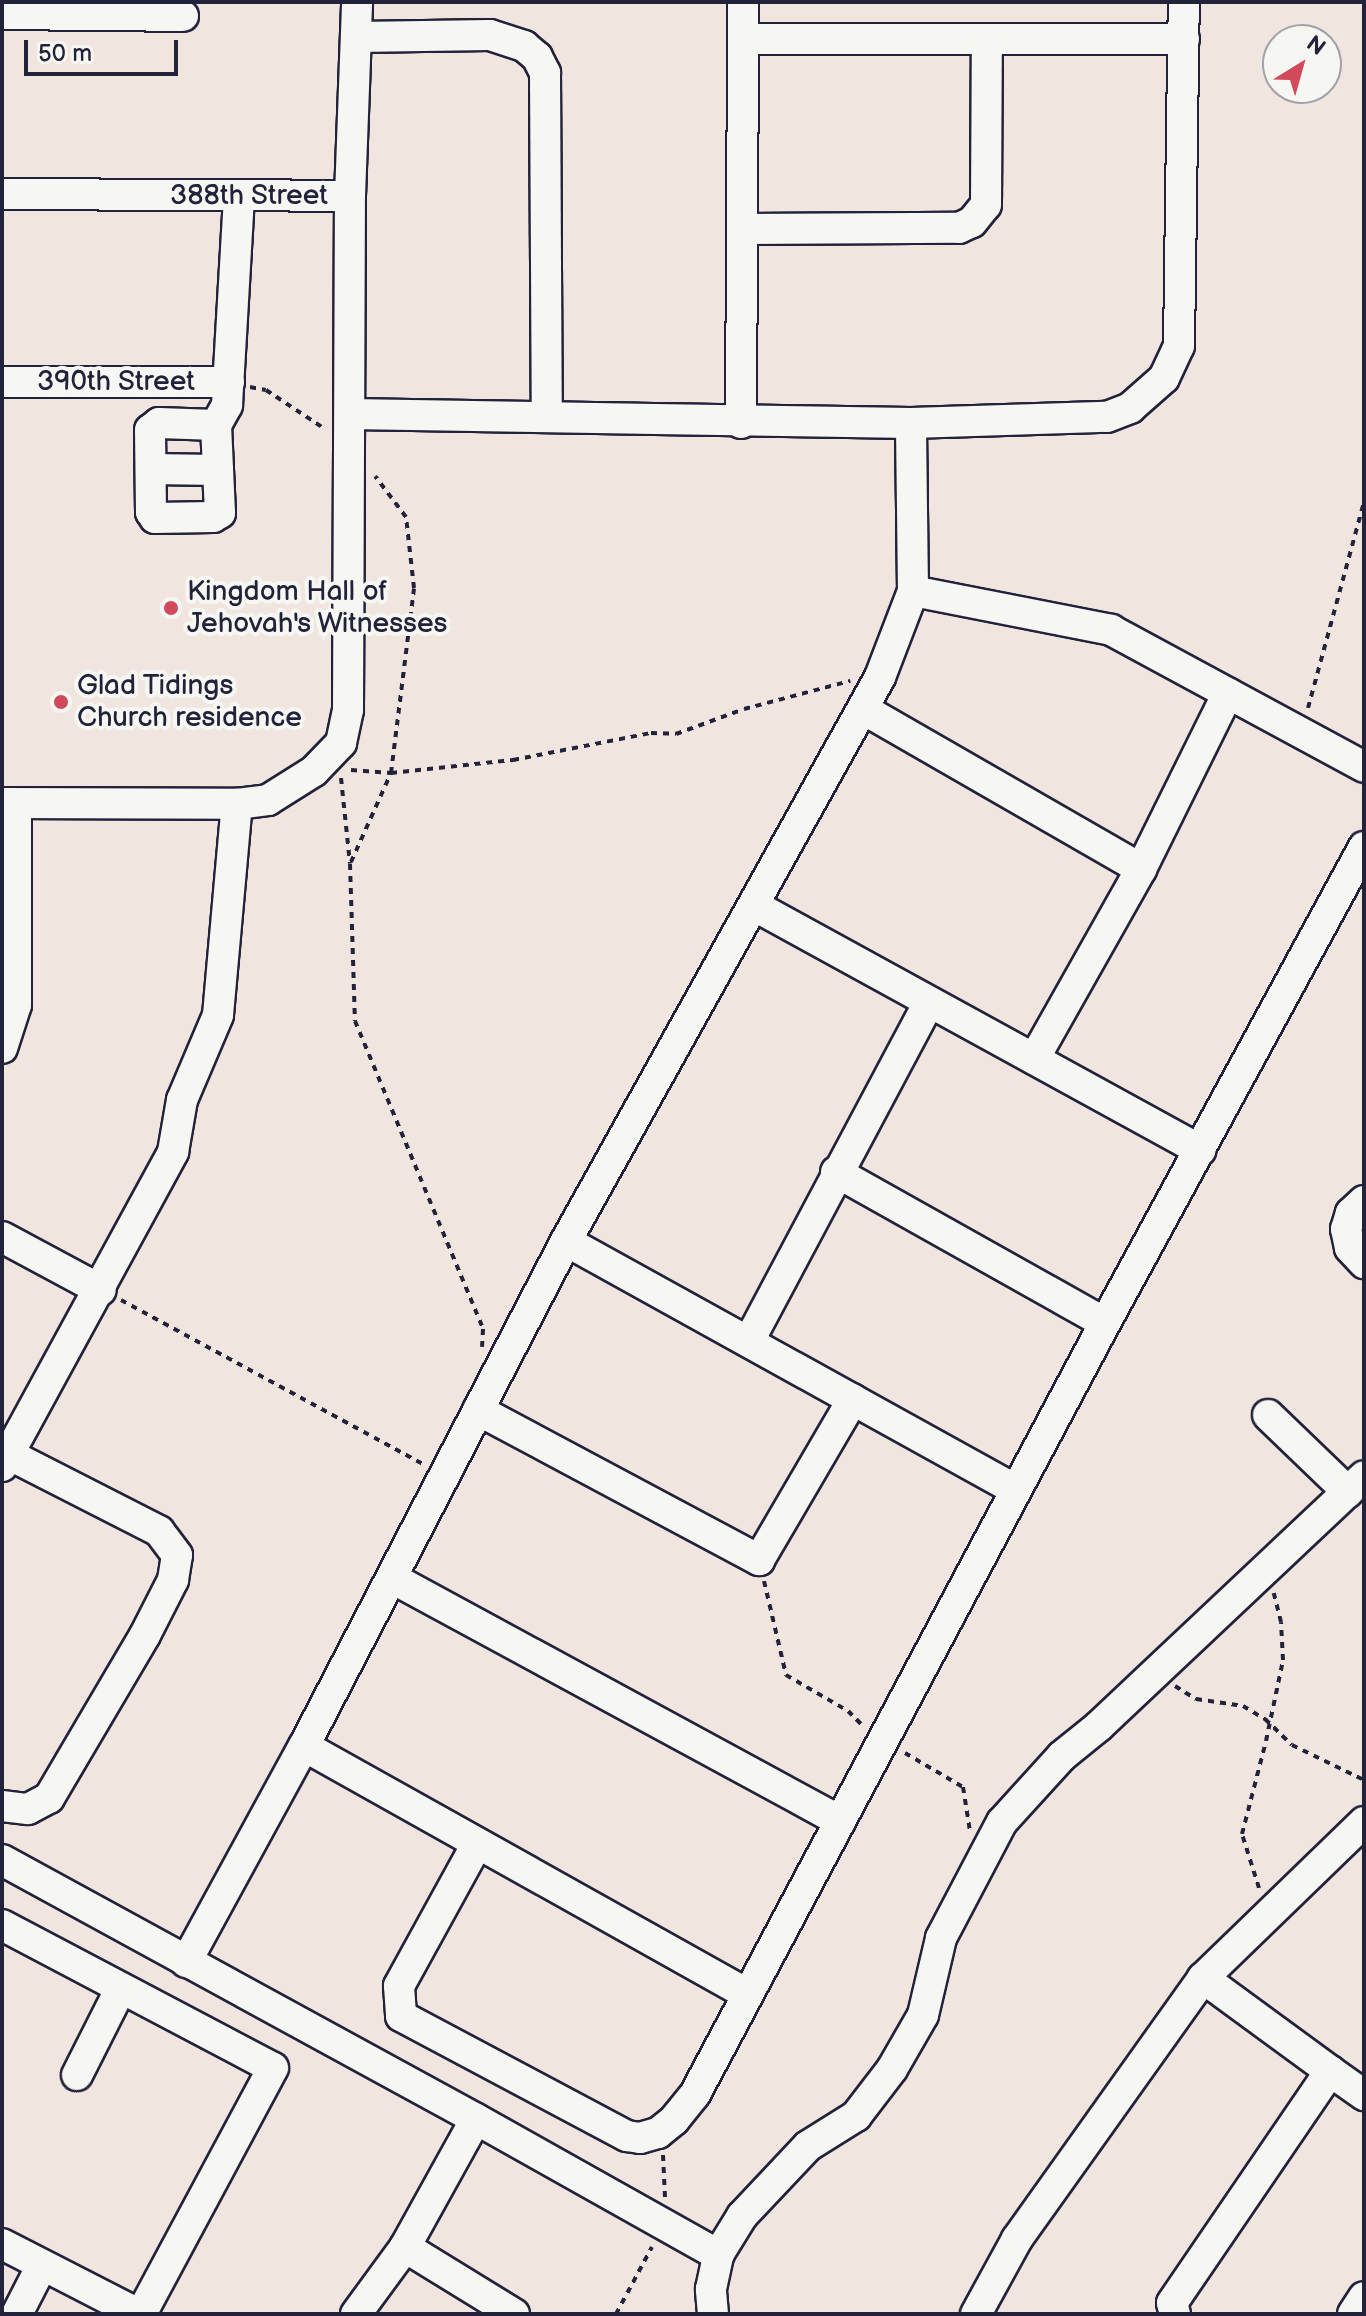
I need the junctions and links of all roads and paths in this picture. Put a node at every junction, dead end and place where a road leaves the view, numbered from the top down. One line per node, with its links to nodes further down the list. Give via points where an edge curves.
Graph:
1 (357, 2): 6 (street, 388th Street)
2 (743, 2): 7 (street)
3 (1184, 2): 9 (street)
4 (2, 14): 5 (street)
5 (183, 16)
6 (357, 37): 11 (street, 388th Street); 17 (street, via 490,35 524,46 537,57 545,73)
7 (743, 39): 8 (street); 13 (street)
8 (987, 39): 9 (street); 13 (street, via 986,205 972,222 959,228)
9 (1184, 39): 19 (street, via 1179,346 1164,378 1130,408 1107,417)
10 (2, 194): 12 (street, 388th Street)
11 (350, 196): 12 (street, 388th Street); 16 (street)
12 (239, 197): 15 (street)
13 (742, 229): 18 (street)
14 (2, 382): 15 (street, 390th Street)
15 (229, 382): 20 (street, via 227,405)
16 (350, 414): 17 (street); 31 (street, via 346,728 336,750 314,771 268,800)
17 (547, 417): 18 (street)
18 (741, 423): 19 (street)
19 (911, 423): 24 (street)
20 (216, 425): 21 (street, via 154,426); 22 (street)
21 (151, 469): 22 (street); 22 (street, via 155,518 217,515)
22 (218, 470)
23 (1364, 502): 28 (path)
24 (913, 591): 25 (street); 26 (street, via 1093,624)
25 (880, 677): 27 (street); 47 (path, via 800,693 676,734 651,733 513,760 391,773 340,769 350,864 355,1021 483,1329)
26 (1228, 693): 28 (street); 33 (street)
27 (863, 709): 33 (street); 34 (street)
28 (1301, 733): 29 (street)
29 (1364, 767)
30 (9, 804): 31 (street); 36 (street, via 16,1005)
31 (237, 804): 44 (street, via 218,1015 182,1100 167,1169)
32 (1364, 847): 38 (street)
33 (1141, 869): 37 (street)
34 (755, 906): 35 (street); 42 (street)
35 (929, 1003): 37 (street); 39 (street)
36 (2, 1048)
37 (1034, 1059): 38 (street)
38 (1200, 1150): 45 (street)
39 (836, 1172): 45 (street); 46 (street)
40 (1364, 1201): 43 (street, via 1351,1213 1346,1229 1350,1248)
41 (2, 1237): 44 (street)
42 (566, 1241): 46 (street); 49 (street)
43 (1364, 1263)
44 (101, 1290): 51 (street); 52 (path)
45 (1105, 1323): 54 (street)
46 (750, 1339): 48 (street)
47 (481, 1356)
48 (853, 1399): 49 (street, via 759,1560); 54 (street)
49 (478, 1410): 52 (street)
50 (1268, 1415): 53 (street)
51 (5, 1460): 61 (street, via 159,1531 177,1555 173,1580 145,1635 49,1798 28,1809)
52 (446, 1476): 56 (street)
53 (1356, 1484): 55 (street)
54 (1016, 1490): 62 (street)
55 (1268, 1568): 57 (street); 58 (path, via 1281,1622 1283,1660)
56 (392, 1578): 59 (street); 62 (street)
57 (1160, 1670): 58 (path, via 1178,1690 1196,1699 1243,1706); 80 (street, via 1062,1756 1002,1822 941,1938 923,2015 892,2069 856,2116 808,2146 742,2216)
58 (1270, 1723): 60 (path, via 1292,1745); 66 (path, via 1242,1834)
59 (304, 1746): 64 (street); 68 (street)
60 (1364, 1780)
61 (2, 1806)
62 (840, 1821): 71 (street)
63 (1364, 1822): 66 (street)
64 (477, 1844): 71 (street); 76 (street, via 399,1986 401,2016 627,2136)
65 (2, 1860): 68 (street)
66 (1268, 1915): 69 (street)
67 (2, 1925): 70 (street)
68 (186, 1962): 75 (street)
69 (1203, 1978): 72 (street); 89 (street, via 1017,2239)
70 (121, 1988): 73 (street); 84 (street, via 273,2068)
71 (747, 1994): 76 (street, via 695,2094)
72 (1330, 2071): 74 (street); 90 (street, via 1172,2303)
73 (77, 2075)
74 (1364, 2095)
75 (476, 2119): 77 (street); 79 (street)
76 (658, 2133): 77 (path, via 665,2164)
77 (665, 2224): 80 (street); 87 (path)
78 (2, 2244): 81 (street)
79 (405, 2247): 85 (street); 86 (street)
80 (718, 2255): 88 (street, via 711,2289)
81 (41, 2267): 83 (street); 84 (street)
82 (1364, 2297): 91 (street)
83 (17, 2314)
84 (140, 2314)
85 (356, 2314)
86 (514, 2314)
87 (616, 2314)
88 (713, 2314)
89 (976, 2314)
90 (1175, 2314)
91 (1353, 2314)

